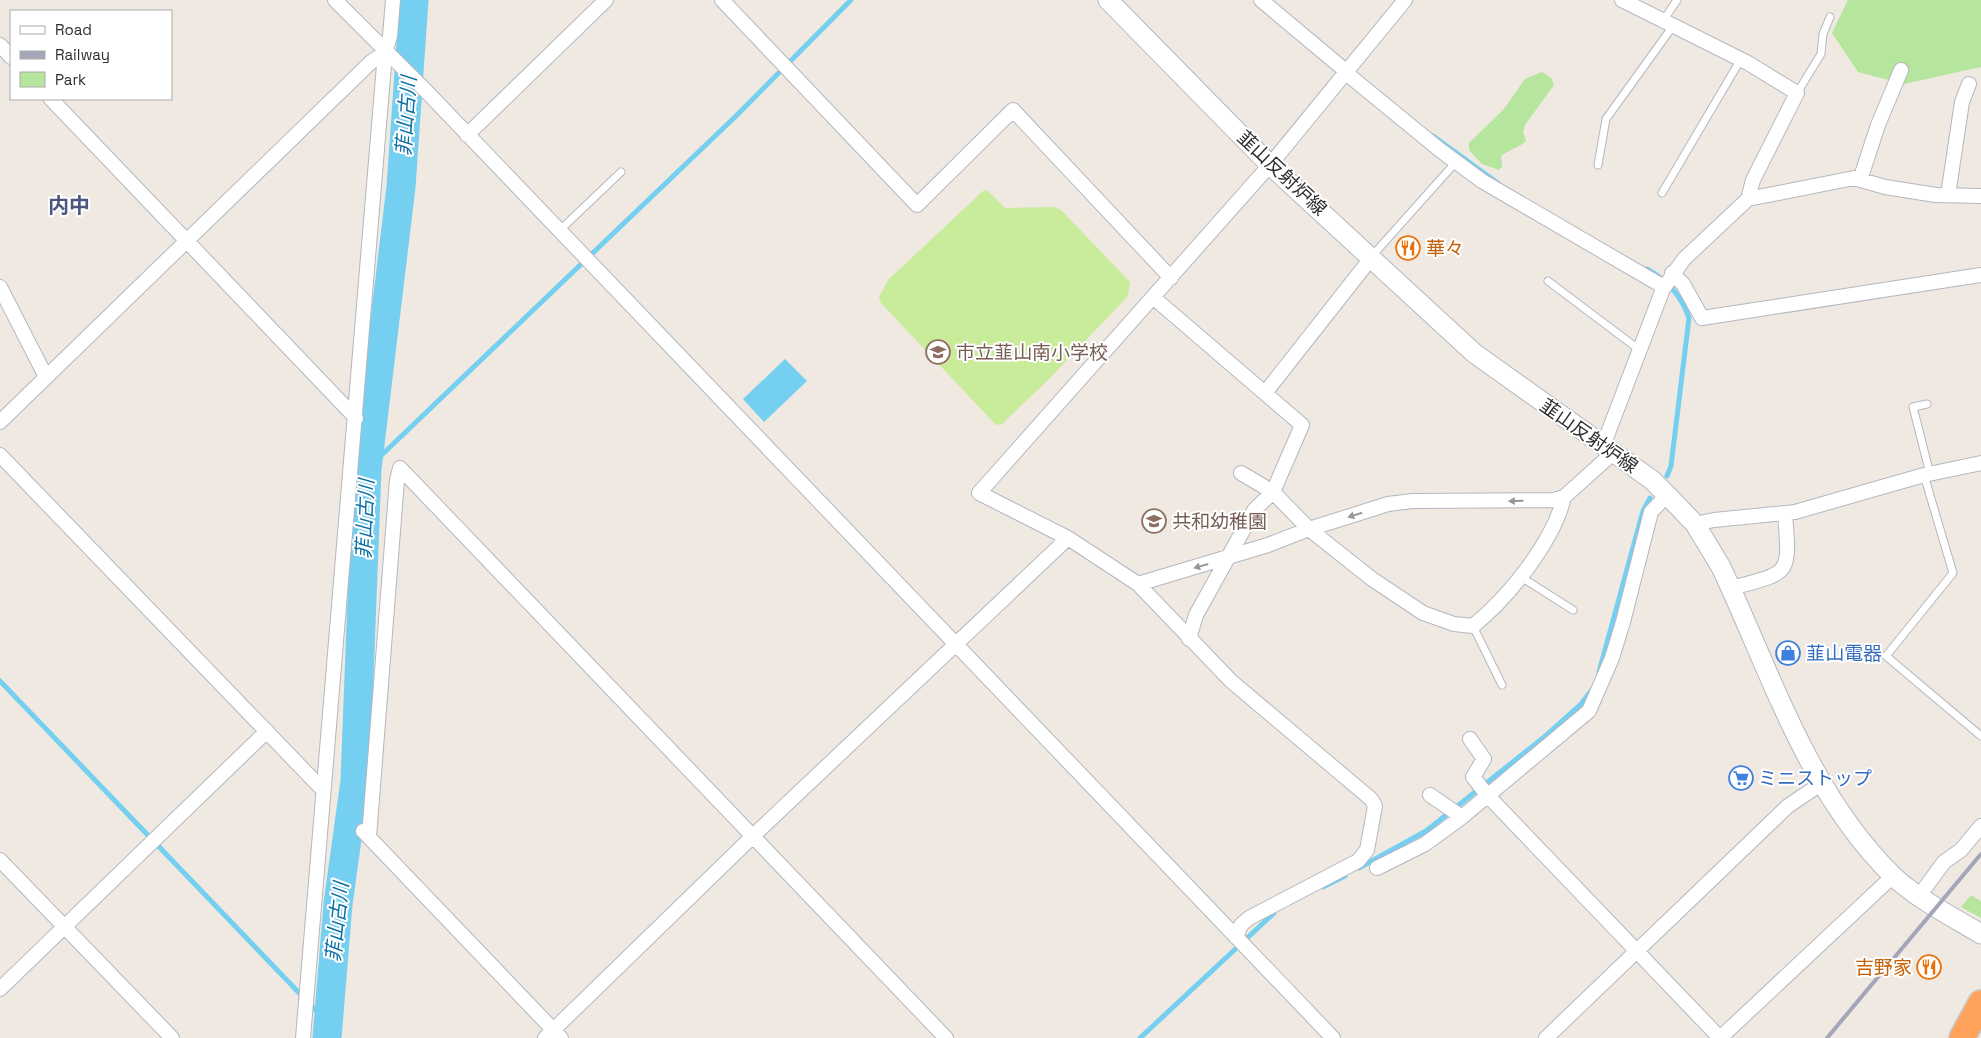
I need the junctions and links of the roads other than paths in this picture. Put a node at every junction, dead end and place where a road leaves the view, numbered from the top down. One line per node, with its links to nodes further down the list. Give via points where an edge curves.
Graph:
1 (335, 0): 13 (street)
2 (393, 0): 13 (street)
3 (606, 0): 21 (street)
4 (722, 0): 36 (street, via 916,205 1013,110)
5 (1108, 0): 23 (main road, 韮山反射炉線)
6 (1260, 0): 17 (street)
7 (1405, 0): 17 (street)
8 (1677, 0): 11 (lane)
9 (1632, 2): 11 (street)
10 (1830, 17): 19 (lane, via 1823,34 1821,54)
11 (1668, 23): 15 (street); 24 (lane, via 1606,119)
12 (0, 46): 14 (street)
13 (385, 53): 21 (street); 32 (street, via 371,62); 45 (street)
14 (10, 56)
15 (1741, 59): 19 (street); 27 (lane)
16 (1901, 70): 26 (street)
17 (1346, 73): 22 (street); 23 (street)
18 (1969, 84): 28 (street, via 1961,109)
19 (1797, 93): 30 (street, via 1753,180)
20 (52, 100): 32 (street)
21 (467, 135): 31 (street)
22 (1456, 162): 33 (lane); 39 (street, via 1548,221)
23 (1270, 165): 33 (main road, 韮山反射炉線); 36 (street)
24 (1598, 165)
25 (621, 172): 31 (lane)
26 (1860, 180): 28 (street, via 1886,187); 30 (street, via 1854,178)
27 (1662, 193)
28 (1948, 195): 29 (street)
29 (1981, 196)
30 (1748, 199): 34 (street, via 1696,246)
31 (559, 231): 66 (street)
32 (186, 240): 42 (street); 45 (street)
33 (1372, 257): 43 (street); 47 (main road, 韮山反射炉線, via 1474,353)
34 (1672, 273): 35 (street, via 1683,284 1702,318); 39 (street)
35 (1981, 275)
36 (1171, 278): 40 (street)
37 (1548, 281): 41 (lane)
38 (0, 287): 42 (street)
39 (1664, 287): 41 (street)
40 (1154, 298): 43 (street); 58 (street, via 980,493)
41 (1641, 351): 47 (street)
42 (46, 378): 46 (street)
43 (1265, 393): 52 (street, via 1302,425)
44 (1927, 404): 51 (lane, via 1913,407)
45 (356, 418): 72 (street)
46 (0, 422)
47 (1608, 449): 53 (main road, 韮山反射炉線); 54 (street)
48 (0, 456): 68 (street)
49 (1981, 463): 51 (street)
50 (1241, 473): 52 (street)
51 (1927, 475): 55 (street); 69 (lane, via 1953,573 1886,656)
52 (1273, 492): 57 (street); 59 (street, via 1254,510)
53 (1667, 495): 56 (main road, 韮山反射炉線); 73 (street, via 1651,512 1623,622 1592,707 1585,716)
54 (1564, 497): 57 (street, one-way to 57, via 1554,500 1388,504); 60 (street)
55 (1785, 514): 56 (street); 62 (street, via 1788,556 1784,568 1769,578)
56 (1695, 524): 62 (main road, 韮山反射炉線)
57 (1309, 529): 59 (street); 64 (street, via 1372,580 1423,613 1454,624)
58 (1068, 538): 61 (street); 66 (street)
59 (1227, 558): 61 (street, one-way to 61); 65 (street, via 1196,615)
60 (1521, 578): 63 (lane); 64 (street, via 1496,608)
61 (1138, 584): 65 (street)
62 (1731, 588): 71 (main road, 韮山反射炉線, via 1796,736)
63 (1573, 610)
64 (1473, 626): 67 (lane)
65 (1189, 639): 84 (street, via 1231,681 1351,780 1375,806 1366,854 1250,918 1241,925)
66 (956, 643): 77 (street); 84 (street)
67 (1502, 685)
68 (266, 731): 72 (street); 82 (street)
69 (1981, 736)
70 (1470, 738): 73 (street, via 1484,759 1473,777)
71 (1822, 783): 80 (main road, 韮山反射炉線, via 1850,825); 85 (street, via 1788,806)
72 (323, 790): 90 (street)
73 (1484, 791): 75 (street); 85 (street)
74 (1430, 795): 75 (street)
75 (1456, 813): 79 (street, via 1425,844)
76 (1981, 826): 81 (street, via 1961,850 1944,862)
77 (753, 836): 88 (street); 88 (street, via 400,468 365,832); 91 (street)
78 (0, 860): 82 (street)
79 (1377, 868)
80 (1893, 876): 81 (main road, 韮山反射炉線); 94 (street)
81 (1919, 896): 83 (main road, 韮山反射炉線)
82 (64, 926): 86 (street); 89 (street)
83 (1981, 934)
84 (1239, 940): 92 (street)
85 (1636, 951): 93 (street); 94 (street)
86 (0, 989)
87 (1981, 1003): 95 (highway)
88 (553, 1035)
89 (172, 1038)
90 (303, 1038)
91 (946, 1038)
92 (1333, 1038)
93 (1546, 1038)
94 (1720, 1038)
95 (1962, 1038)

